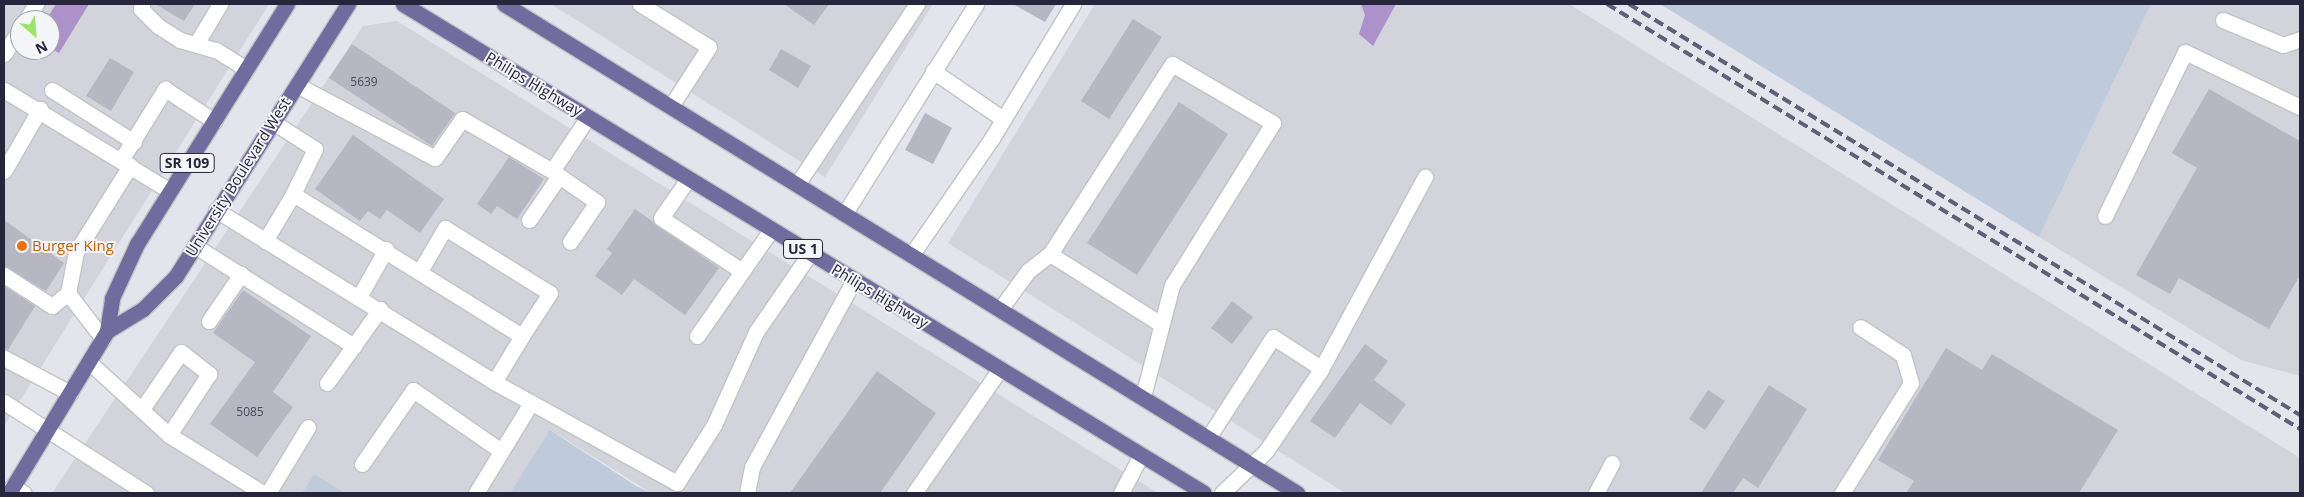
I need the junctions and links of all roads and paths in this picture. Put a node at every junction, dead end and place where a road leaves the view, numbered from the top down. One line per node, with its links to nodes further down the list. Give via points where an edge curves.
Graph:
1 (142, 4): 13 (street, via 141,9 158,26)
2 (220, 4): 13 (street)
3 (287, 4): 14 (main road, University Boulevard West / SR 109)
4 (348, 4): 16 (main road, University Boulevard West / SR 109)
5 (403, 4): 22 (main road, Philips Highway / US 1)
6 (640, 4): 19 (street, via 709,47)
7 (917, 4): 32 (street)
8 (976, 4): 15 (street)
9 (1073, 4): 23 (street)
10 (514, 6): 19 (main road)
11 (2223, 20): 12 (street, via 2283,46)
12 (2300, 39)
13 (196, 44): 14 (street)
14 (246, 69): 24 (main road, University Boulevard West / SR 109)
15 (932, 71): 23 (street); 36 (street)
16 (297, 84): 25 (main road, University Boulevard West / SR 109); 29 (street, via 436,158 462,119)
17 (4, 90): 21 (street)
18 (52, 90): 26 (street)
19 (671, 106): 32 (main road)
20 (2300, 107): 37 (street, via 2185,52)
21 (40, 109): 27 (street); 28 (street)
22 (588, 117): 29 (street); 31 (main road, Philips Highway / US 1)
23 (1004, 119): 45 (street)
24 (214, 121): 26 (street, via 164,89); 33 (main road, University Boulevard West / SR 109)
25 (274, 122): 34 (street, via 315,149); 35 (main road, University Boulevard West / SR 109)
26 (134, 142): 27 (street)
27 (126, 163): 33 (street); 52 (street, via 76,252)
28 (4, 171)
29 (556, 174): 38 (street); 41 (street, via 597,202)
30 (1425, 177): 65 (street)
31 (688, 178): 39 (main road, Philips Highway / US 1); 48 (street, via 661,218)
32 (798, 184): 36 (main road)
33 (170, 191): 59 (main road, University Boulevard West / SR 109, via 137,244 112,298)
34 (293, 194): 40 (street); 43 (street)
35 (216, 210): 40 (street); 42 (main road, University Boulevard West / SR 109)
36 (845, 213): 45 (main road)
37 (2105, 216)
38 (529, 220)
39 (771, 230): 44 (main road, Philips Highway / US 1); 48 (street)
40 (265, 241): 53 (street)
41 (570, 242)
42 (195, 246): 49 (street); 59 (main road, University Boulevard West / SR 109, via 176,276 143,309)
43 (386, 249): 47 (street); 53 (street)
44 (810, 253): 51 (main road, Philips Highway / US 1); 72 (street, via 756,332 714,425 677,482)
45 (912, 254): 54 (main road)
46 (1050, 254): 54 (street, via 1028,271); 57 (street); 57 (street, via 1172,64 1272,123 1172,285)
47 (420, 270): 60 (street); 60 (street, via 445,228 550,292)
48 (742, 271): 61 (street)
49 (241, 274): 56 (street); 62 (street)
50 (4, 275): 52 (street, via 52,306)
51 (854, 280): 66 (main road, Philips Highway / US 1); 88 (street, via 752,467)
52 (68, 293): 59 (street)
53 (360, 297): 55 (street)
54 (1001, 308): 70 (main road)
55 (380, 309): 62 (street); 67 (street)
56 (209, 321)
57 (1159, 323): 70 (street)
58 (1860, 327): 95 (street, via 1903,355 1911,383)
59 (105, 335): 64 (main road, University Boulevard West / SR 109)
60 (522, 336): 67 (street)
61 (697, 336)
62 (354, 346): 68 (street)
63 (4, 358): 69 (street)
64 (88, 362): 69 (main road, University Boulevard West / SR 109); 73 (street)
65 (1322, 368): 77 (street, via 1273,337); 82 (street, via 1266,451)
66 (1000, 369): 79 (main road, Philips Highway / US 1); 89 (street)
67 (494, 382): 72 (street)
68 (327, 383)
69 (70, 393): 75 (main road, University Boulevard West / SR 109)
70 (1143, 396): 77 (main road)
71 (4, 402): 75 (street)
72 (531, 403): 78 (street)
73 (142, 409): 76 (street); 76 (street, via 181,352 209,374)
74 (308, 427): 86 (street)
75 (47, 430): 83 (main road, University Boulevard West / SR 109); 84 (street)
76 (169, 435): 85 (street)
77 (1208, 438): 82 (main road)
78 (501, 451): 80 (street, via 413,390); 87 (street)
79 (1140, 455): 90 (street); 91 (main road, Philips Highway / US 1)
80 (362, 464)
81 (1612, 464): 94 (street)
82 (1250, 465): 92 (street); 93 (main road)
83 (15, 491)
84 (146, 493)
85 (263, 493)
86 (268, 493)
87 (476, 493)
88 (747, 493)
89 (914, 493)
90 (1121, 493)
91 (1204, 493)
92 (1222, 493)
93 (1297, 493)
94 (1596, 493)
95 (1842, 493)

